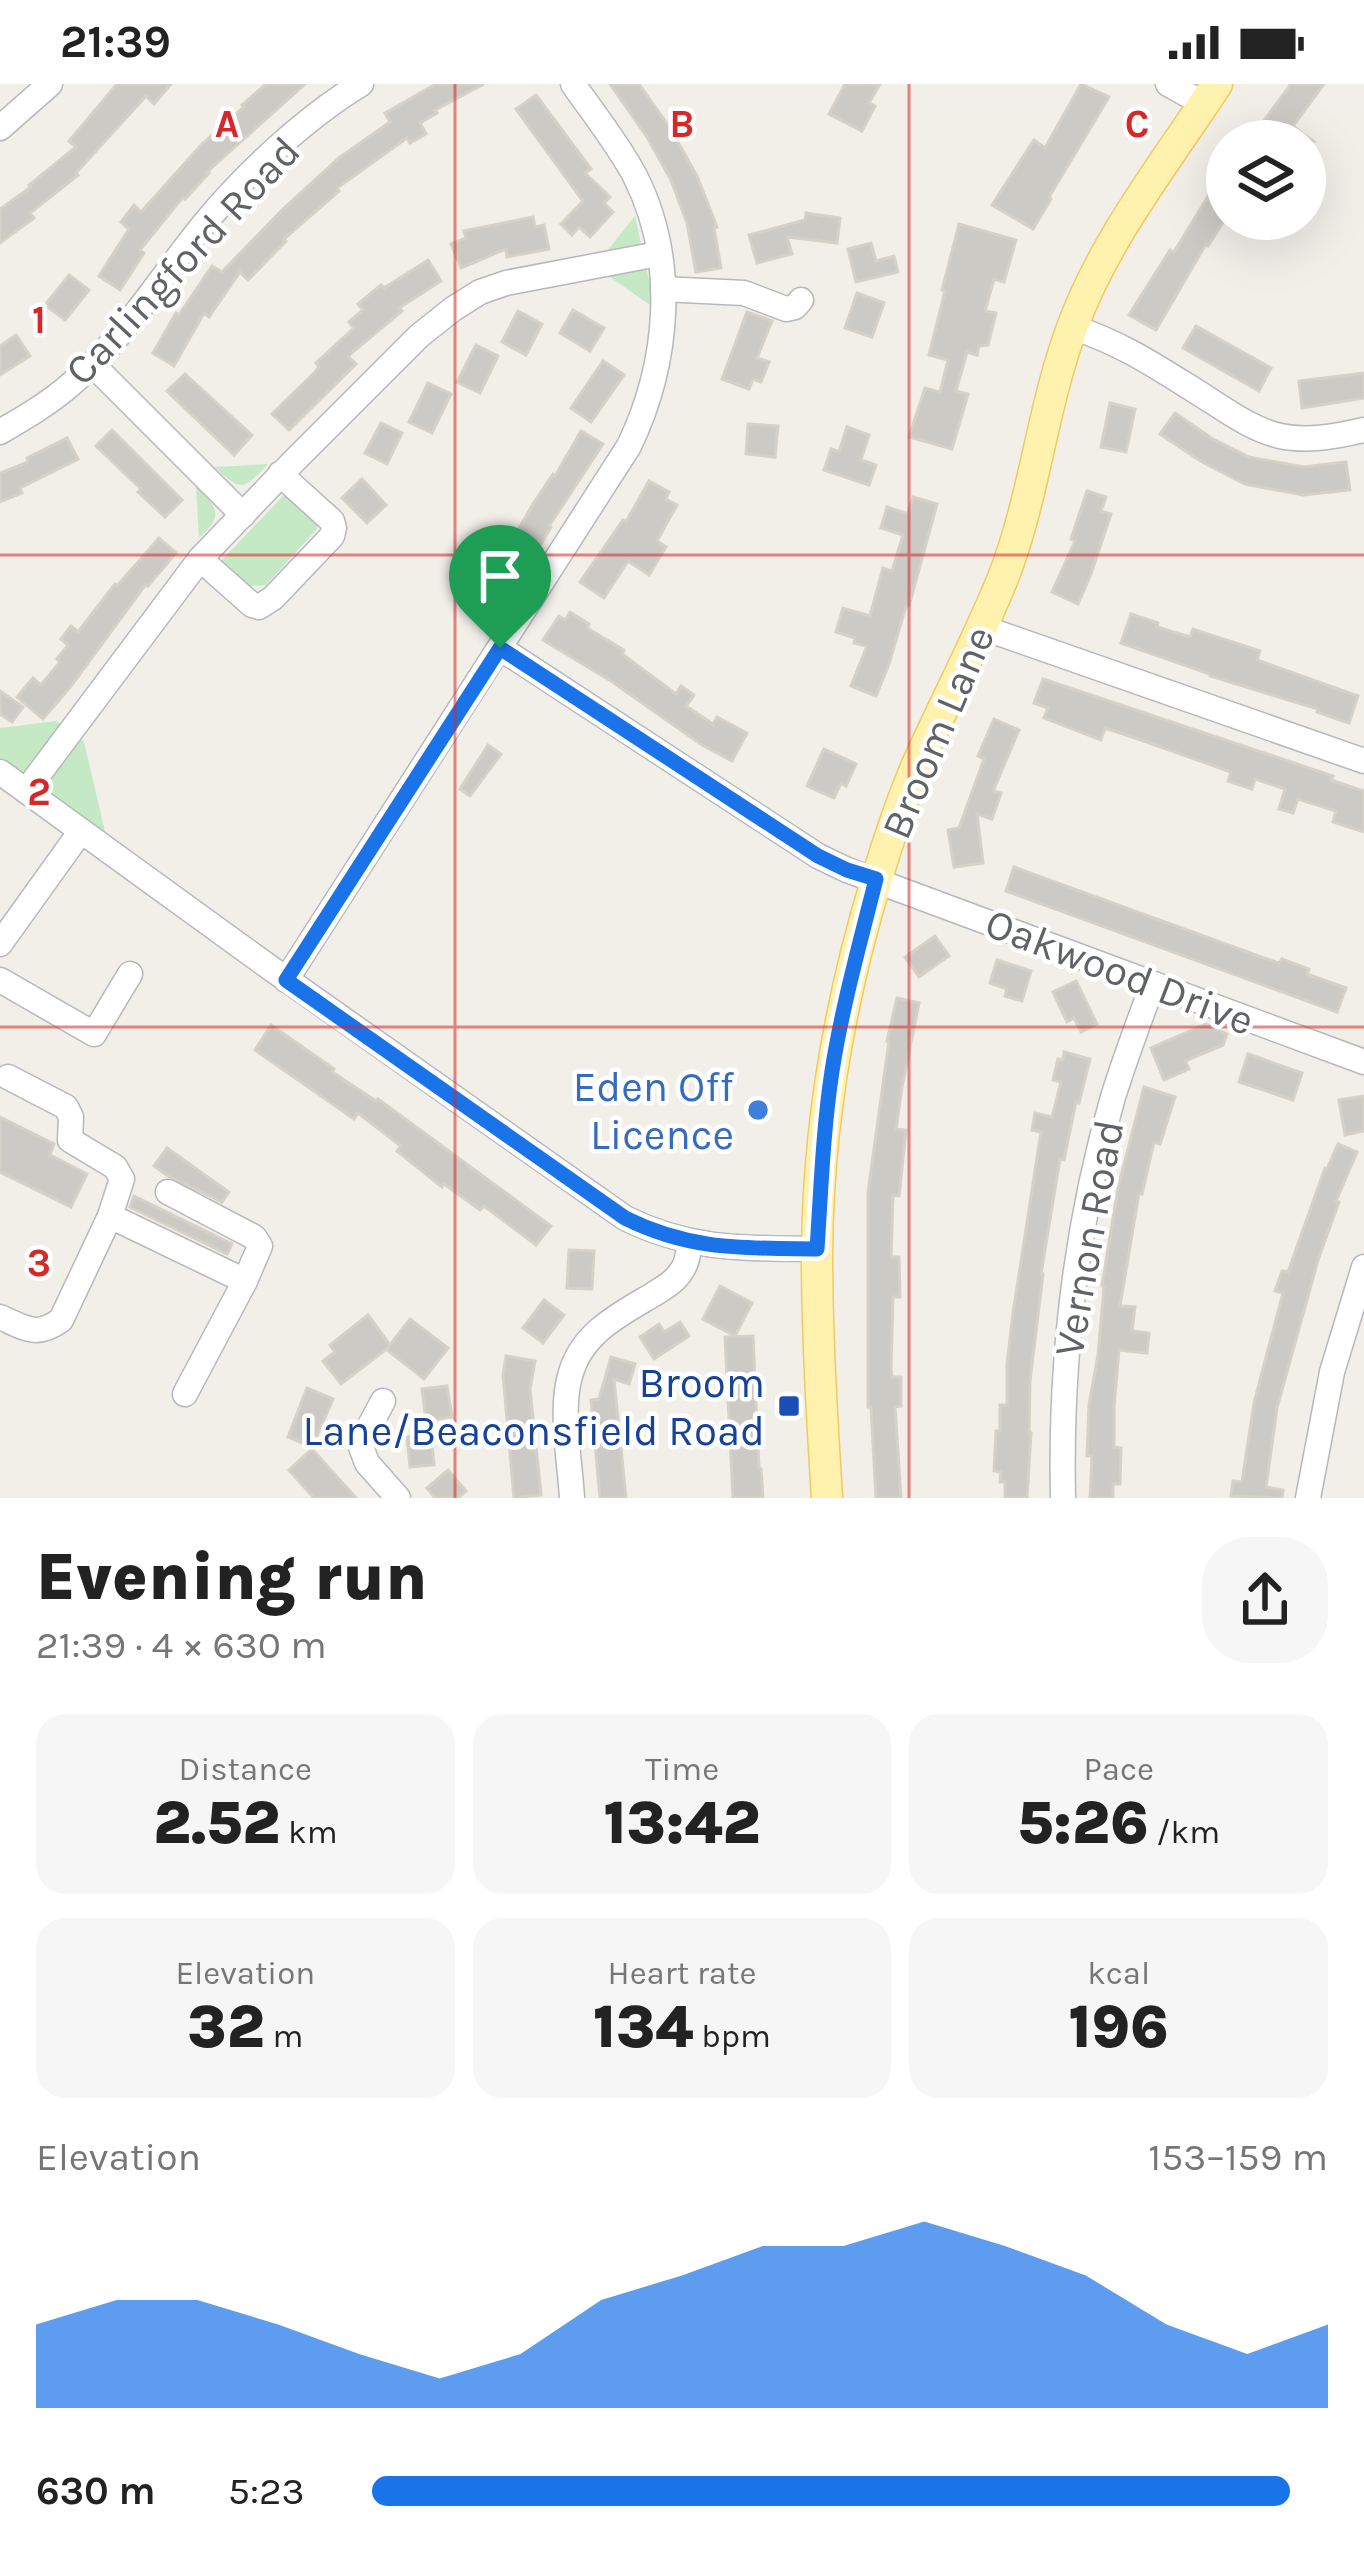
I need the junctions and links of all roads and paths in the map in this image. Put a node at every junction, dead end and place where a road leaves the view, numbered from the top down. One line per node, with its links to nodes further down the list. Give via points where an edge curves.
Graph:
1 (50, 84): 6 (street)
2 (361, 84): 11 (street, Carlingford Road, via 247,177)
3 (573, 84): 7 (street, via 635,176)
4 (1168, 84): 5 (street)
5 (1210, 94): 10 (main road, Broom Lane, via 1108,249)
6 (0, 128)
7 (658, 254): 8 (street); 14 (street, via 480,292 419,336)
8 (663, 289): 9 (street, via 744,293 786,309); 18 (street, via 662,339 641,421)
9 (801, 301)
10 (1072, 327): 12 (street, via 1130,350 1263,430 1300,438); 17 (main road, Broom Lane, via 1028,499)
11 (92, 364): 13 (street, Carlingford Road); 15 (street)
12 (1364, 430)
13 (0, 432)
14 (280, 474): 15 (street); 16 (street, via 332,521 332,536 259,607)
15 (243, 515): 16 (street)
16 (200, 559): 21 (street)
17 (981, 627): 19 (street); 23 (main road, Broom Lane, via 914,771)
18 (500, 648): 23 (street, Oakwood Drive, via 818,856); 27 (street)
19 (1364, 761)
20 (0, 772): 21 (street)
21 (26, 791): 22 (street)
22 (81, 831): 24 (street); 27 (street)
23 (876, 879): 28 (street, Oakwood Drive); 34 (main road, Broom Lane, via 832,1071)
24 (0, 944)
25 (130, 974): 26 (street, via 94,1034)
26 (0, 980)
27 (286, 980): 33 (street, via 604,1205)
28 (1153, 984): 29 (street, Oakwood Drive); 43 (street, Vernon Road, via 1113,1098 1078,1250 1064,1376)
29 (1364, 1062)
30 (8, 1077): 32 (street, via 66,1107 70,1140 115,1167 122,1179)
31 (168, 1192): 36 (street, via 254,1237 260,1246)
32 (110, 1216): 36 (street); 37 (street, via 61,1320 31,1331)
33 (690, 1243): 34 (street); 41 (street, via 680,1274 594,1333 576,1358 566,1399)
34 (817, 1249): 42 (main road, Broom Lane)
35 (1364, 1267): 44 (street, via 1332,1372)
36 (245, 1281): 38 (street)
37 (0, 1317)
38 (184, 1394)
39 (382, 1401): 40 (street, via 360,1444)
40 (398, 1498)
41 (572, 1498)
42 (827, 1498)
43 (1063, 1498)
44 (1308, 1498)

